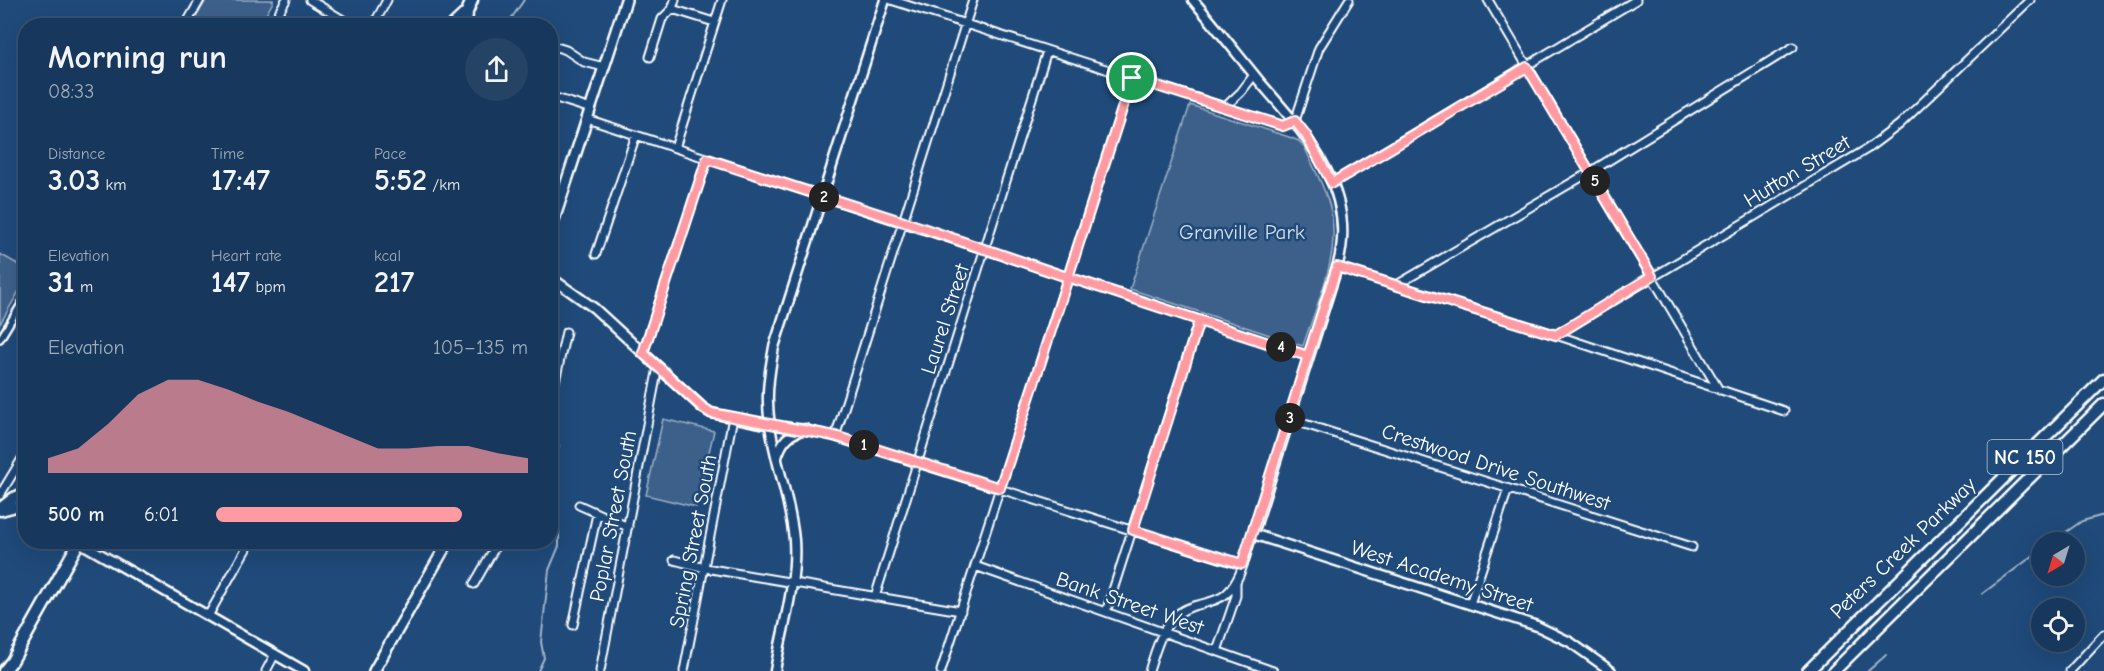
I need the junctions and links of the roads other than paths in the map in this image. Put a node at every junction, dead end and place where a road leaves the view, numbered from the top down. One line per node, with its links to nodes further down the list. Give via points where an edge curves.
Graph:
1 (200, 0): 19 (street)
2 (286, 0): 20 (street)
3 (310, 0): 21 (street)
4 (387, 0): 22 (street)
5 (472, 0): 18 (main road)
6 (626, 0): 31 (main road)
7 (675, 0): 17 (street)
8 (722, 0): 25 (street)
9 (885, 0): 45 (street)
10 (891, 0): 26 (street)
11 (973, 0): 26 (street)
12 (1193, 0): 33 (street)
13 (1348, 0): 39 (street, via 1319,48)
14 (1488, 0): 32 (street)
15 (1636, 0): 32 (street)
16 (2030, 0): 51 (street, Hutton Street, via 1899,125 1867,149)
17 (672, 9): 25 (street); 30 (street, via 662,20)
18 (467, 12): 23 (main road); 24 (main road)
19 (190, 18)
20 (276, 18)
21 (340, 18)
22 (377, 18)
23 (461, 18)
24 (467, 18)
25 (714, 22): 41 (street)
26 (966, 23): 29 (street); 47 (street)
27 (1792, 47): 43 (street)
28 (558, 48): 31 (street, via 584,62)
29 (1047, 51): 34 (street); 48 (street, Laurel Street)
30 (650, 57)
31 (604, 67): 37 (main road)
32 (1527, 67): 43 (street); 44 (street)
33 (1254, 75): 36 (street); 39 (street)
34 (1132, 78): 36 (street); 52 (street)
35 (558, 99): 37 (street)
36 (1225, 107): 39 (street, via 1283,126)
37 (591, 109): 38 (main road)
38 (587, 119): 40 (street); 46 (main road)
39 (1295, 121): 44 (street)
40 (636, 135): 41 (street); 49 (street)
41 (675, 148): 42 (street)
42 (707, 159): 45 (street); 60 (street)
43 (1590, 172): 51 (street); 54 (street)
44 (1332, 183): 50 (street, via 1343,228)
45 (822, 197): 47 (street); 70 (street, via 774,347 769,380)
46 (558, 208)
47 (904, 222): 48 (street); 72 (street)
48 (984, 249): 52 (street); 75 (street, Laurel Street)
49 (596, 254)
50 (1337, 267): 54 (street); 61 (street)
51 (1652, 276): 58 (street, Hutton Street); 65 (street)
52 (1068, 277): 56 (street); 78 (street)
53 (558, 283): 60 (street, via 594,308)
54 (1395, 286): 58 (street)
55 (18, 309): 59 (street)
56 (1199, 321): 61 (street); 87 (street)
57 (566, 332): 63 (street)
58 (1556, 335): 65 (street)
59 (0, 339)
60 (643, 353): 62 (street)
61 (1308, 356): 69 (street)
62 (658, 367): 68 (street, via 703,408); 86 (street, Poplar Street South)
63 (558, 368)
64 (2104, 379): 73 (main road, Peters Creek Parkway / NC 150)
65 (1720, 390): 67 (street)
66 (2104, 404): 77 (main road, Peters Creek Parkway / NC 150)
67 (1784, 411)
68 (733, 417): 70 (street); 100 (street, Spring Street South)
69 (1290, 419): 79 (street, Crestwood Drive Southwest); 88 (street)
70 (770, 425): 71 (street); 74 (street)
71 (805, 429): 72 (street); 74 (street, via 784,440)
72 (835, 436): 75 (street)
73 (2025, 456): 77 (main road); 89 (main road, Peters Creek Parkway / NC 150)
74 (777, 458): 102 (street, via 794,541)
75 (917, 461): 78 (street); 104 (street, Laurel Street)
76 (18, 465): 80 (street)
77 (2038, 469): 91 (main road, Peters Creek Parkway / NC 150)
78 (1000, 488): 87 (street); 99 (street)
79 (1508, 489): 90 (street, Crestwood Drive Southwest); 105 (street)
80 (0, 495)
81 (18, 496): 84 (main road)
82 (579, 505): 85 (street)
83 (18, 508): 84 (street)
84 (0, 510)
85 (597, 514): 86 (street); 110 (street)
86 (628, 527): 120 (street, Poplar Street South)
87 (1133, 530): 98 (street); 107 (street)
88 (1253, 534): 98 (street); 105 (street, West Academy Street)
89 (1946, 534): 91 (main road); 109 (main road, Peters Creek Parkway / NC 150)
90 (1692, 547)
91 (1959, 548): 112 (main road, Peters Creek Parkway / NC 150)
92 (75, 549): 116 (main road)
93 (91, 549): 108 (street)
94 (246, 549): 108 (street)
95 (444, 549): 119 (main road)
96 (494, 549): 103 (street)
97 (674, 560): 100 (street)
98 (1242, 564): 101 (street)
99 (975, 566): 106 (street); 107 (street, Bank Street West)
100 (705, 568): 102 (street); 121 (street, Spring Street South)
101 (1236, 582): 111 (street, via 1225,595 1181,612); 114 (street, via 1236,596)
102 (792, 583): 104 (street); 122 (street)
103 (474, 584)
104 (874, 597): 106 (street)
105 (1470, 604): 126 (street, West Academy Street, via 1549,631)
106 (961, 611): 123 (street)
107 (1106, 612): 111 (street, Bank Street West)
108 (208, 616): 115 (street)
109 (1858, 620): 112 (main road); 127 (main road, Peters Creek Parkway / NC 150)
110 (573, 625)
111 (1162, 632): 114 (street, Bank Street West); 124 (street)
112 (1872, 633): 128 (main road, Peters Creek Parkway / NC 150)
113 (2104, 634): 129 (street)
114 (1217, 651): 125 (street, Bank Street West)
115 (275, 654): 117 (street); 118 (street)
116 (4, 666)
117 (266, 671)
118 (304, 671)
119 (374, 671)
120 (600, 671)
121 (684, 671)
122 (775, 671)
123 (941, 671)
124 (1149, 671)
125 (1273, 671)
126 (1611, 671)
127 (1808, 671)
128 (1834, 671)
129 (2070, 671)

